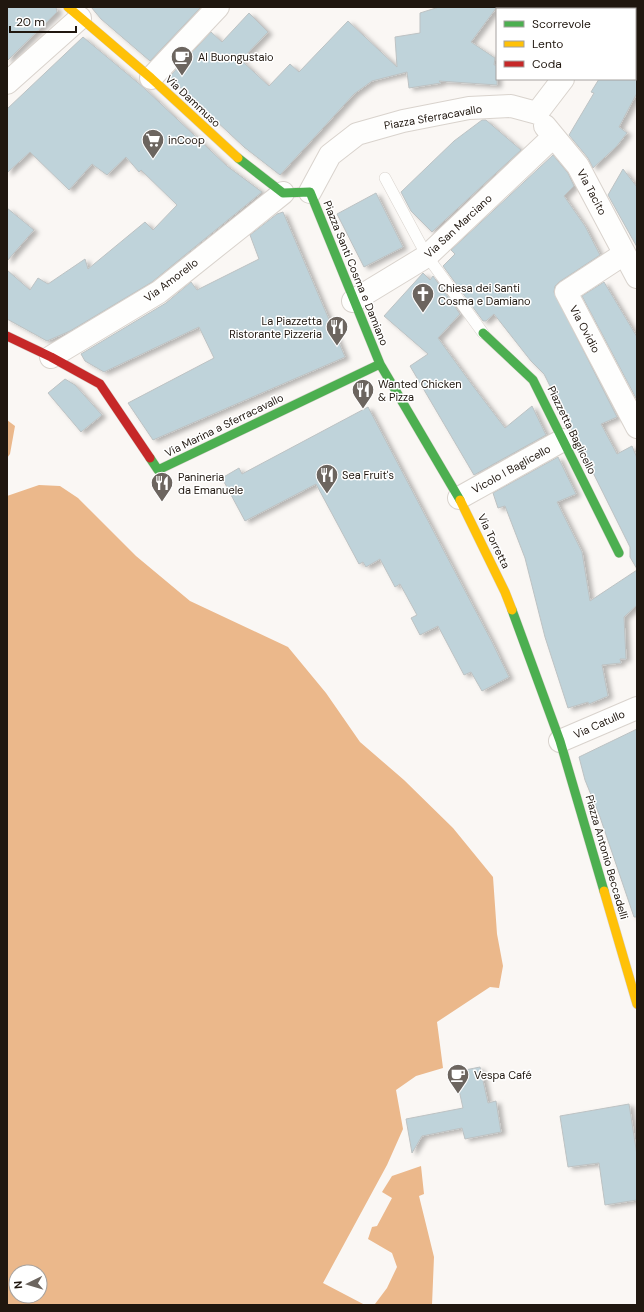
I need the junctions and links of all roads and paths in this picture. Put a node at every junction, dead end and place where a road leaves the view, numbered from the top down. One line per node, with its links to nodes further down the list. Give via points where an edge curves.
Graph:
1 (218, 7): 3 (street)
2 (74, 13): 3 (street, Via Dammuso); 5 (street)
3 (151, 78): 9 (street, Via Dammuso, via 236,158)
4 (562, 80): 6 (street)
5 (7, 83)
6 (537, 113): 7 (street, Via Tacito); 10 (street, Piazza Sferracavallo, via 510,106 469,108 403,121 357,134 330,155)
7 (553, 137): 11 (street, Via Tacito, via 578,166); 12 (street, Via San Marciano)
8 (385, 178): 12 (lane)
9 (282, 192): 10 (street); 17 (street, Via Amorello, via 159,292)
10 (310, 192): 14 (street, Piazza Santi Cosma e Damiano)
11 (624, 254): 13 (street, Via Tacito); 19 (street, Via Ovidio, via 566,292)
12 (427, 256): 14 (street, Via San Marciano); 15 (lane)
13 (637, 277)
14 (353, 301): 18 (street, Piazza Santi Cosma e Damiano)
15 (483, 333): 20 (street, Piazzetta Baglicello, via 533,380)
16 (7, 336): 17 (street)
17 (52, 357): 18 (street, Via Marina a Sferracavallo, via 100,384 158,470)
18 (380, 364): 21 (street, Via Torretta)
19 (637, 427)
20 (563, 440): 21 (street, Vicolo I Baglicello); 22 (street, Piazzetta Baglicello)
21 (459, 498): 24 (street, Via Torretta, via 505,592)
22 (619, 553)
23 (637, 708): 24 (street, Via Catullo)
24 (560, 741): 25 (street, Piazza Antonio Beccadelli)
25 (637, 1004)

